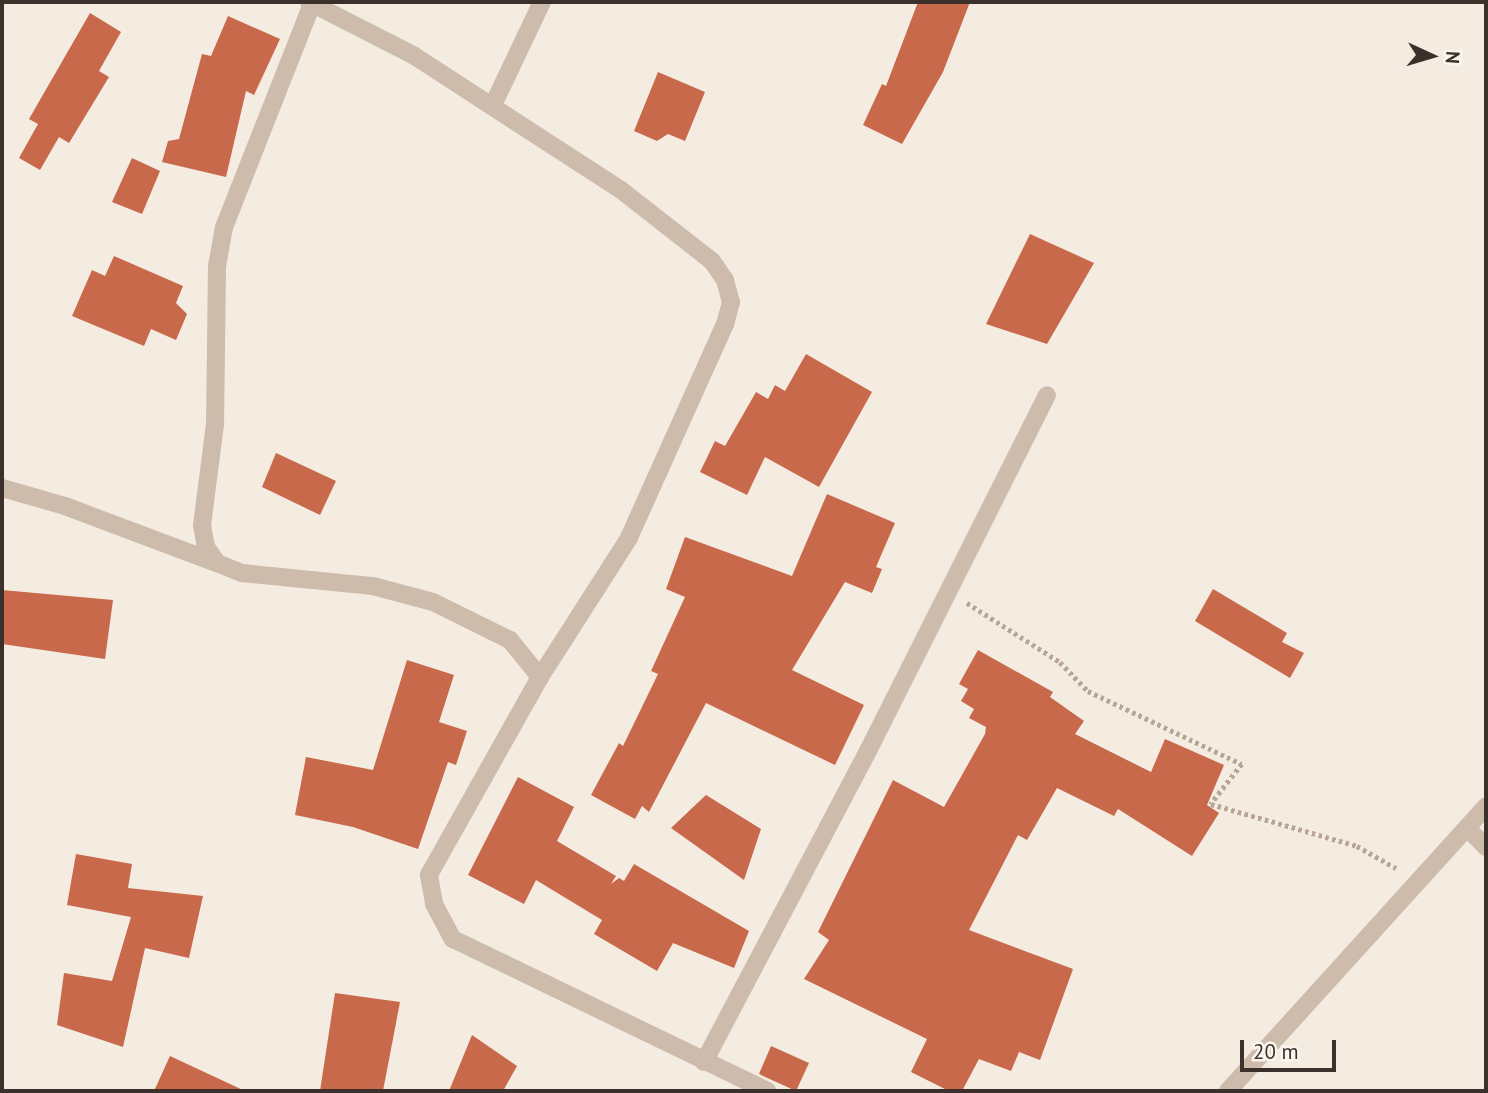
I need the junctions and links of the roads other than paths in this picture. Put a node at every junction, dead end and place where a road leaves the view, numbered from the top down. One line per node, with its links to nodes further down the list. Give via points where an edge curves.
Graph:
1 (542, 2): 3 (street)
2 (311, 3): 3 (street, via 413,55); 6 (street, via 224,227 218,265 216,412 202,525 206,547)
3 (493, 105): 7 (street, via 621,190 712,261 725,280 731,302 629,538)
4 (1047, 395): 11 (street)
5 (2, 488): 6 (street)
6 (217, 563): 7 (street, via 242,573 373,586 433,602 510,640)
7 (540, 677): 11 (street, via 429,874 434,904 453,939)
8 (1486, 806): 9 (street)
9 (1467, 828): 10 (street); 13 (street)
10 (1486, 847)
11 (704, 1062): 12 (street)
12 (767, 1091)
13 (1228, 1091)

